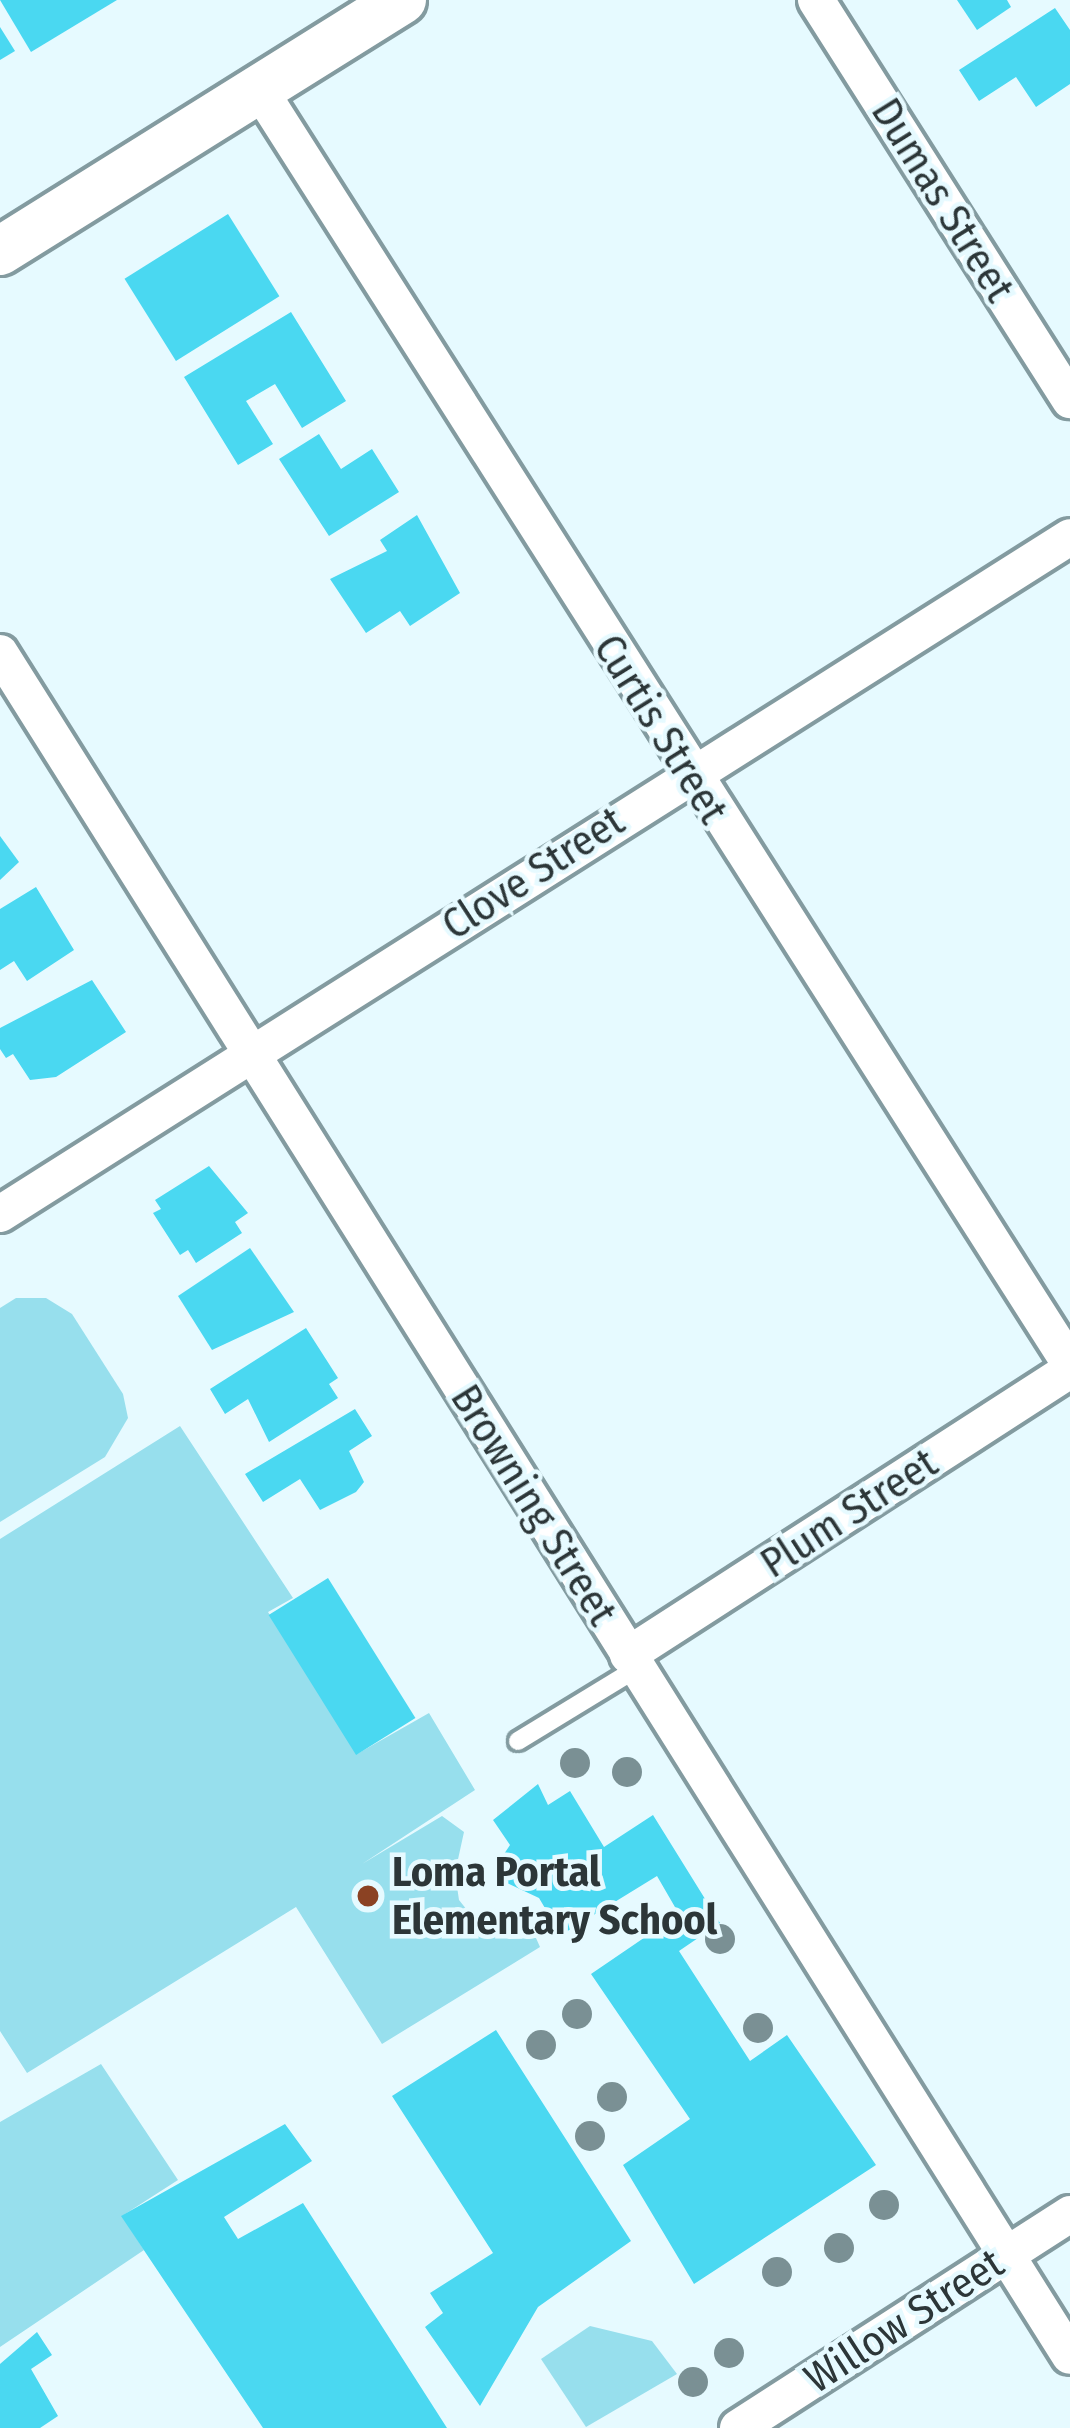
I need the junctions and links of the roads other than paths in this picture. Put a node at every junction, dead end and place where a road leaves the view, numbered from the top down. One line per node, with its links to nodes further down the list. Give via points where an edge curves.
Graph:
1 (402, 0): 3 (main road)
2 (816, 0): 5 (street, Dumas Street)
3 (260, 89): 4 (main road); 8 (street, Curtis Street)
4 (0, 251)
5 (1070, 400)
6 (1070, 537): 8 (street, Clove Street)
7 (0, 653): 9 (street, Browning Street)
8 (690, 772): 9 (street, Clove Street); 11 (street, Curtis Street)
9 (254, 1052): 10 (street, Clove Street); 12 (street, Browning Street)
10 (0, 1214)
11 (1070, 1367): 12 (street, Plum Street)
12 (632, 1662): 13 (lane); 15 (street, Browning Street)
13 (518, 1741)
14 (1070, 2214): 15 (street, Willow Street)
15 (1006, 2254): 16 (street, Browning Street); 17 (street, Willow Street)
16 (1070, 2356)
17 (738, 2428)

